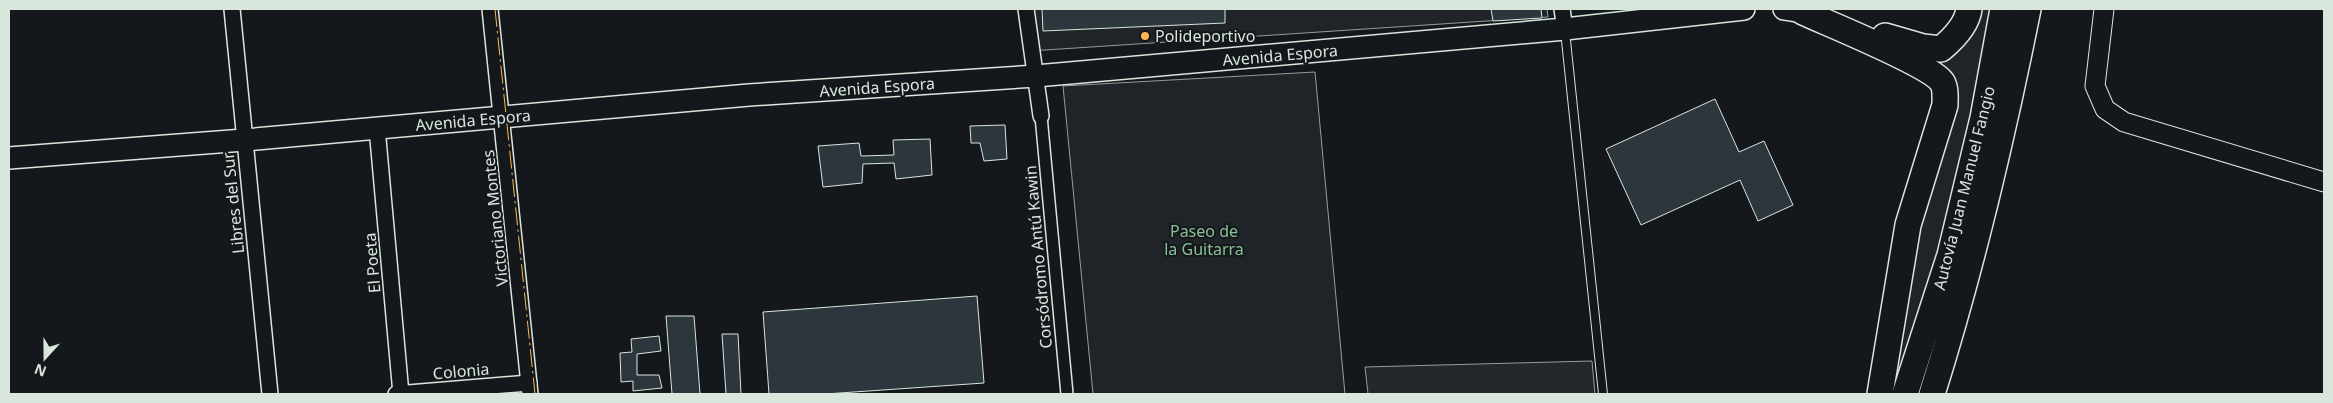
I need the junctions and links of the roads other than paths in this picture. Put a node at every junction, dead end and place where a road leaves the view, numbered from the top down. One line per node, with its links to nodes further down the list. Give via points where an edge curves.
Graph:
1 (232, 9): 15 (street, Libres del Sur)
2 (490, 9): 13 (street, Victoriano Montes)
3 (1026, 9): 11 (street)
4 (1744, 9): 10 (main road, Avenida Espora)
5 (1969, 9): 9 (highway, via 1963,26 1941,49)
6 (2002, 9): 25 (highway, Autovía Juan Manuel Fangio, via 1984,118 1950,255)
7 (2028, 9): 26 (highway, Autovía Juan Manuel Fangio, via 1989,196 1959,310)
8 (2104, 9): 17 (street, via 2094,86 2105,109 2124,122)
9 (1794, 10): 24 (highway, via 1920,66 1942,83 1945,91 1946,105 1908,225)
10 (1563, 19): 11 (main road, Avenida Espora); 23 (lane)
11 (1036, 76): 12 (street); 13 (main road, Avenida Espora, via 749,95)
12 (1041, 116): 22 (street, Corsódromo Antú Kawin)
13 (502, 118): 14 (main road, Avenida Espora); 18 (street, Victoriano Montes)
14 (377, 128): 15 (main road, Avenida Espora); 21 (street, El Poeta)
15 (244, 140): 16 (main road, Avenida Espora); 19 (street, Libres del Sur)
16 (9, 158)
17 (2324, 182)
18 (530, 388): 21 (street, Colonia)
19 (270, 394)
20 (396, 394): 21 (street, Colonia)
21 (401, 394)
22 (1067, 394)
23 (1603, 394)
24 (1880, 394)
25 (1905, 394)
26 (1932, 394)

